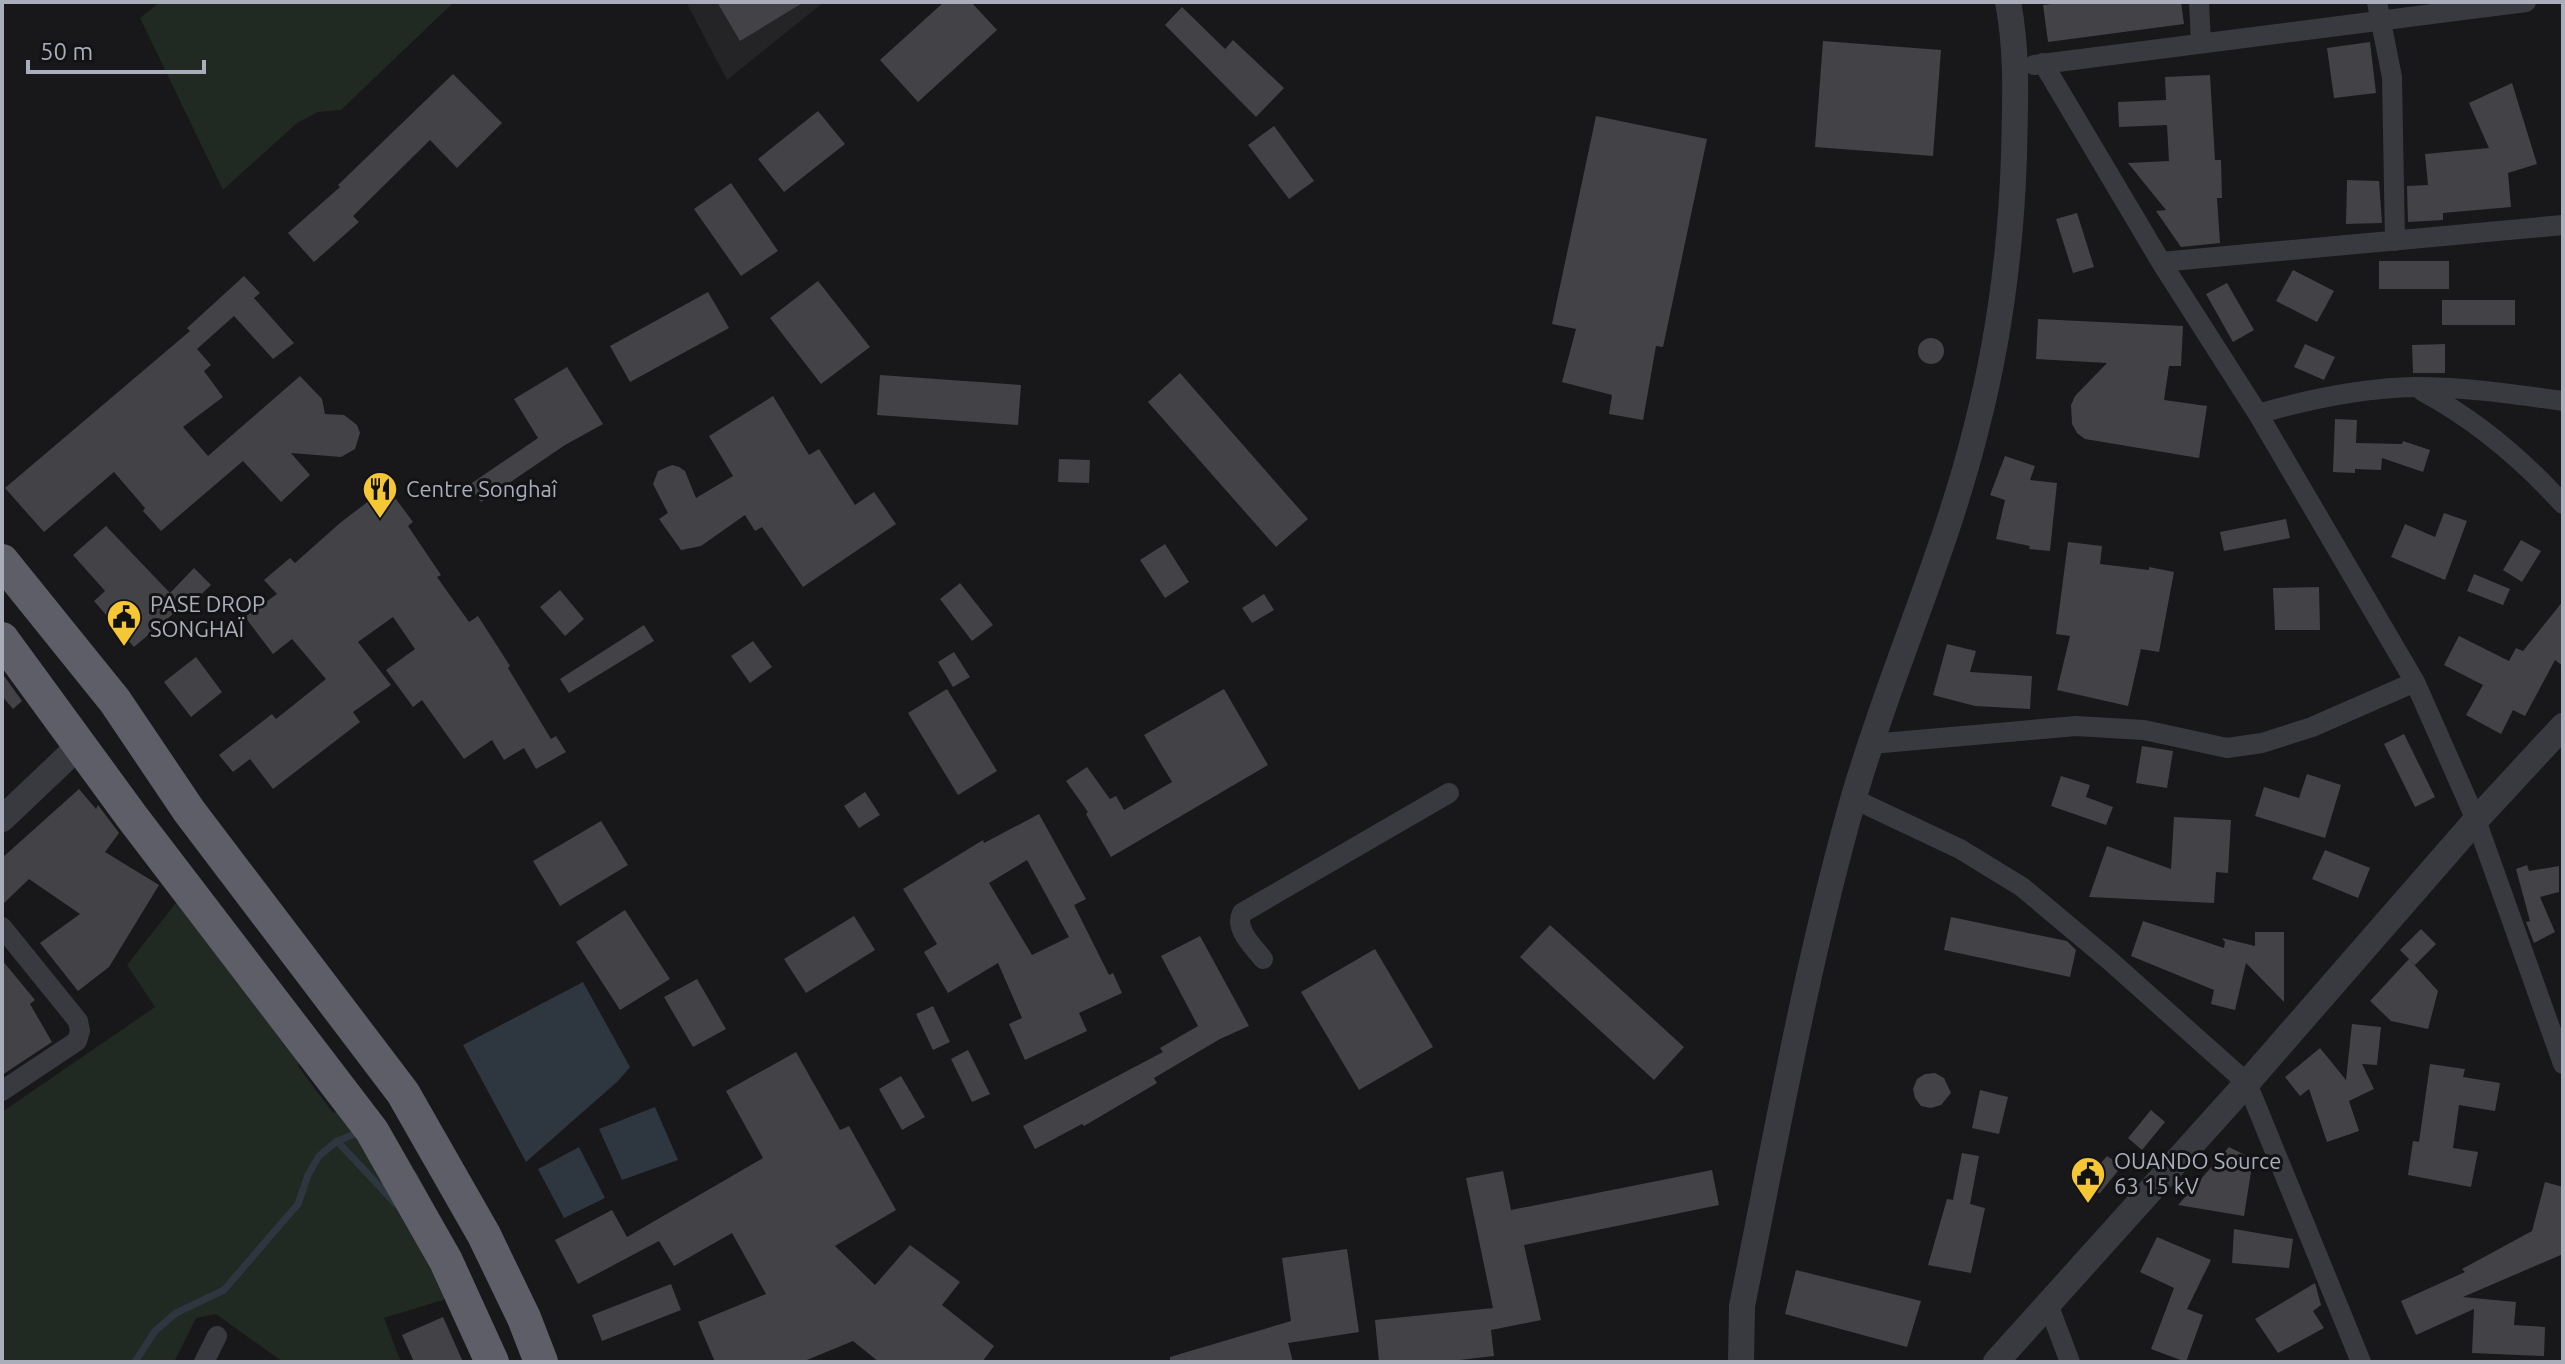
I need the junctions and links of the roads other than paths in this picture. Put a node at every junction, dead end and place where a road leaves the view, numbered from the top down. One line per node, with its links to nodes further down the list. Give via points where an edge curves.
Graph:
1 (2008, 2): 7 (street)
2 (2199, 2): 5 (street)
3 (2526, 2): 4 (street)
4 (2378, 11): 5 (street); 9 (street, via 2392,77)
5 (2201, 43): 6 (street)
6 (2043, 63): 7 (street); 10 (street)
7 (2016, 68): 19 (street, via 2012,206 1999,313 1976,430)
8 (2563, 225): 9 (street)
9 (2395, 241): 10 (street)
10 (2161, 262): 13 (street)
11 (2415, 387): 12 (street); 13 (street, via 2308,399); 14 (street, via 2458,410)
12 (2563, 401)
13 (2258, 414): 17 (street)
14 (2563, 504)
15 (2, 561): 34 (highway, via 115,701 189,811 403,1093 484,1235)
16 (2, 639): 20 (highway)
17 (2415, 682): 19 (street, via 2312,727 2227,748 2144,730 2076,726); 24 (street)
18 (2563, 726): 24 (street)
19 (1871, 744): 22 (street)
20 (80, 745): 23 (street); 33 (highway, via 372,1131 446,1261)
21 (1449, 793): 26 (street, via 1242,913 1240,927)
22 (1854, 799): 28 (street, via 1960,849 2022,887); 35 (street, via 1813,954 1742,1306)
23 (2, 819)
24 (2476, 820): 27 (street); 28 (street)
25 (2, 927): 29 (street, via 78,1021 80,1031 77,1041)
26 (1263, 959)
27 (2563, 1064)
28 (2247, 1083): 30 (street); 38 (street)
29 (2, 1091)
30 (2048, 1304): 36 (street); 37 (street)
31 (217, 1336): 32 (street)
32 (204, 1362)
33 (492, 1362)
34 (541, 1362)
35 (1741, 1362)
36 (1996, 1362)
37 (2070, 1362)
38 (2361, 1362)

